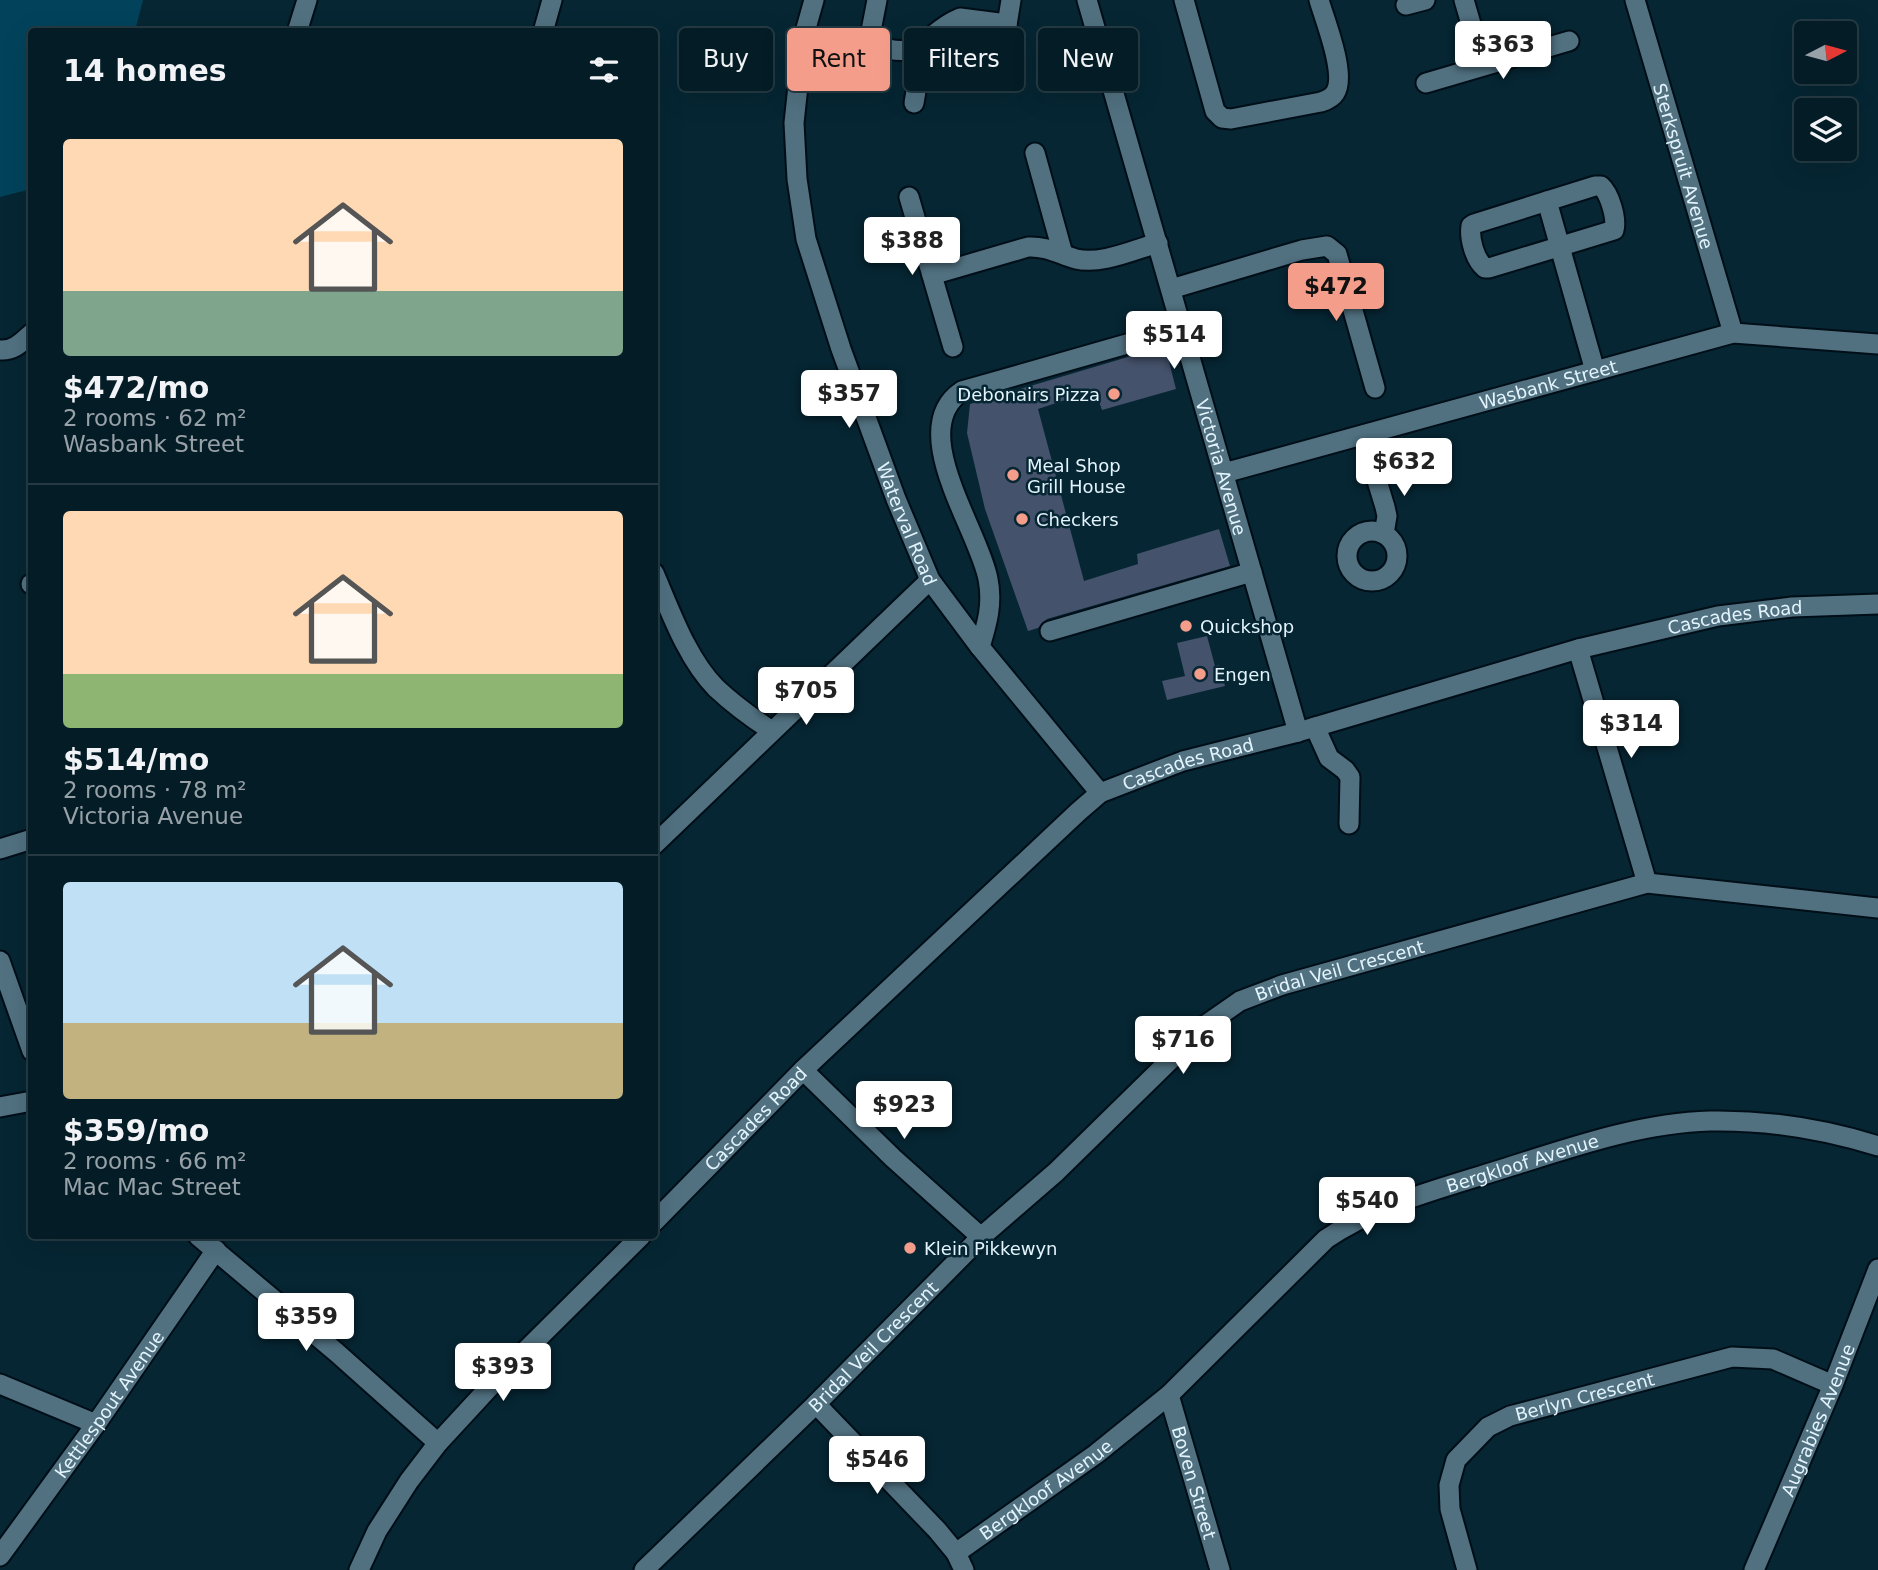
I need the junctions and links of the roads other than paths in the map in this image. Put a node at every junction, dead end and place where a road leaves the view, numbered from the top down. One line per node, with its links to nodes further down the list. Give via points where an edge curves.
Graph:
1 (307, 0): 12 (street)
2 (552, 0): 13 (street)
3 (814, 0): 42 (street, Waterval Road, via 803,39 794,123 806,239 895,499)
4 (877, 0): 17 (street, via 870,36 873,45)
5 (1011, 0): 11 (street)
6 (1087, 0): 25 (street, Victoria Avenue)
7 (1184, 0): 8 (street, via 1215,111 1231,119 1333,97 1339,68)
8 (1319, 0)
9 (1464, 0): 18 (street)
10 (1635, 0): 31 (street, Sterkspruit Avenue)
11 (1007, 24): 14 (street, via 960,18); 15 (street)
12 (298, 28)
13 (544, 28)
14 (946, 28)
15 (1006, 28)
16 (1569, 41): 18 (street)
17 (904, 49)
18 (1483, 65): 19 (street)
19 (1426, 83)
20 (916, 91): 21 (street)
21 (914, 103)
22 (1035, 153): 27 (street)
23 (909, 197): 28 (street)
24 (1547, 201): 26 (street); 26 (street, via 1601,186 1606,192 1616,228); 26 (street, via 1474,224 1470,229 1479,263 1485,268)
25 (1157, 243): 27 (street, via 1096,260); 29 (street, Victoria Avenue)
26 (1561, 247): 36 (street)
27 (1063, 254): 28 (street, via 1028,247)
28 (932, 275): 34 (street)
29 (1171, 289): 30 (street, Victoria Avenue); 37 (street, via 1327,246 1337,254)
30 (1182, 328): 39 (street, Victoria Avenue); 46 (street, via 954,396 940,430 947,473 988,578 989,618)
31 (1733, 333): 33 (street, Wasbank Street); 36 (street, Wasbank Street)
32 (28, 336): 35 (street, via 10,350)
33 (1878, 344)
34 (953, 347)
35 (0, 350)
36 (1595, 371): 38 (street, Wasbank Street)
37 (1374, 388)
38 (1363, 435): 39 (street, Wasbank Street); 40 (street, via 1387,516)
39 (1224, 473): 41 (street, Victoria Avenue)
40 (1384, 534)
41 (1252, 572): 45 (street); 48 (street, Victoria Avenue)
42 (930, 580): 46 (street, Waterval Road); 49 (street)
43 (658, 583): 49 (street, via 691,653 714,685)
44 (1878, 604): 47 (street, Cascades Road, via 1718,616)
45 (1050, 631)
46 (980, 647): 50 (street, Waterval Road)
47 (1578, 649): 48 (street, Cascades Road); 55 (street)
48 (1306, 729): 50 (street, Cascades Road, via 1183,761); 51 (street, Victoria Avenue, via 1350,777)
49 (772, 731): 53 (street)
50 (1100, 793): 59 (street, Cascades Road)
51 (1349, 824)
52 (28, 840): 54 (street)
53 (658, 841)
54 (0, 849)
55 (1647, 883): 56 (street, Bridal Veil Crescent); 64 (street, Bridal Veil Crescent, via 1282,985 1240,1001 1207,1024 1056,1172)
56 (1878, 908)
57 (0, 961): 58 (street)
58 (28, 1040)
59 (803, 1070): 63 (street, Cascades Road); 64 (street)
60 (28, 1102): 61 (street)
61 (0, 1107)
62 (1878, 1146): 71 (street, Bergkloof Avenue, via 1798,1127 1710,1121 1594,1141 1413,1197 1349,1223 1325,1239)
63 (658, 1218)
64 (981, 1237): 72 (street, Bridal Veil Crescent)
65 (201, 1239): 67 (street)
66 (638, 1239): 74 (street)
67 (215, 1251): 73 (street, Kettlespout Avenue); 74 (street)
68 (1878, 1269): 70 (street, Augrabies Avenue)
69 (0, 1384): 73 (street)
70 (1833, 1385): 80 (street, Berlyn Crescent, via 1773,1359 1732,1357 1510,1416 1488,1427 1456,1460 1449,1485 1450,1509); 81 (street, Augrabies Avenue)
71 (1169, 1395): 76 (street, Bergkloof Avenue); 79 (street, Boven Street)
72 (816, 1404): 76 (street, via 937,1530); 78 (street, Bridal Veil Crescent)
73 (96, 1424): 75 (street, Kettlespout Avenue)
74 (438, 1443): 77 (street, via 377,1531)
75 (0, 1556)
76 (960, 1562)
77 (359, 1570)
78 (644, 1570)
79 (1220, 1570)
80 (1467, 1570)
81 (1754, 1570)

